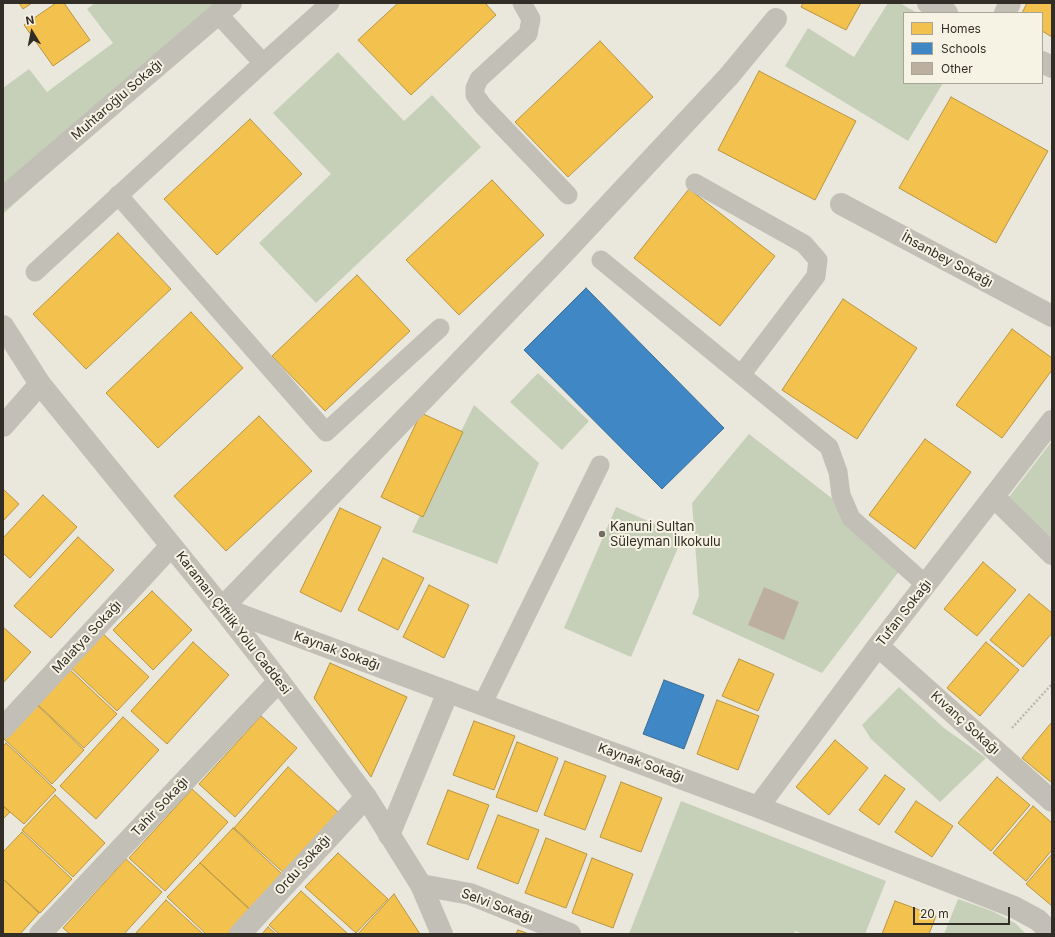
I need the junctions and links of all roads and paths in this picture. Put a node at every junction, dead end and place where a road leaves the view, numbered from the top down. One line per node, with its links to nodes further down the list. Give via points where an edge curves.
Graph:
1 (330, 3): 10 (lane)
2 (522, 3): 14 (lane, via 531,19 528,34 479,79 475,95)
3 (928, 3): 6 (street)
4 (1010, 3): 7 (street)
5 (225, 8): 10 (lane); 15 (street, Muhtaroğlu Sokağı)
6 (945, 12)
7 (1006, 12)
8 (776, 19): 31 (street, via 728,76 567,250)
9 (1043, 62): 11 (street)
10 (263, 63): 13 (lane)
11 (1052, 67)
12 (695, 183): 22 (lane, via 804,244 818,260 816,276)
13 (118, 195): 18 (lane); 21 (lane, via 326,432)
14 (568, 195)
15 (3, 198)
16 (841, 204): 19 (street, İhsanbey Sokağı)
17 (601, 260): 22 (lane)
18 (35, 272)
19 (1052, 316)
20 (3, 326): 23 (street, Karaman Çiftlik Yolu Caddesi)
21 (440, 328)
22 (741, 375): 30 (lane, via 829,447 838,472 841,495 851,518)
23 (40, 384): 25 (street); 28 (street, Karaman Çiftlik Yolu Caddesi)
24 (1052, 421): 27 (street, Tufan Sokağı)
25 (3, 426)
26 (600, 465): 36 (lane)
27 (994, 497): 29 (street); 30 (street, Tufan Sokağı)
28 (171, 546): 31 (street, Karaman Çiftlik Yolu Caddesi); 37 (street, Malatya Sokağı)
29 (1052, 554)
30 (926, 585): 32 (street, Tufan Sokağı)
31 (222, 608): 33 (street, Karaman Çiftlik Yolu Caddesi); 35 (street, Kaynak Sokağı)
32 (878, 646): 38 (street, Kıvanç Sokağı); 41 (street, Tufan Sokağı)
33 (280, 680): 39 (street, Karaman Çiftlik Yolu Caddesi); 44 (street, Tahir Sokağı)
34 (1052, 684): 38 (path)
35 (448, 692): 36 (street, Kaynak Sokağı); 42 (street)
36 (482, 705): 41 (street, Kaynak Sokağı)
37 (3, 728)
38 (994, 749): 40 (street, Kıvanç Sokağı)
39 (366, 797): 42 (street, Karaman Çiftlik Yolu Caddesi); 45 (street, Ordu Sokağı)
40 (1052, 801)
41 (758, 807): 48 (street, Kaynak Sokağı, via 1014,907 1038,920)
42 (389, 835): 43 (street, Karaman Çiftlik Yolu Caddesi)
43 (422, 885): 46 (street, Karaman Çiftlik Yolu Caddesi); 47 (street, Selvi Sokağı, via 470,894)
44 (40, 934)
45 (240, 934)
46 (442, 934)
47 (570, 934)
48 (1052, 934)

